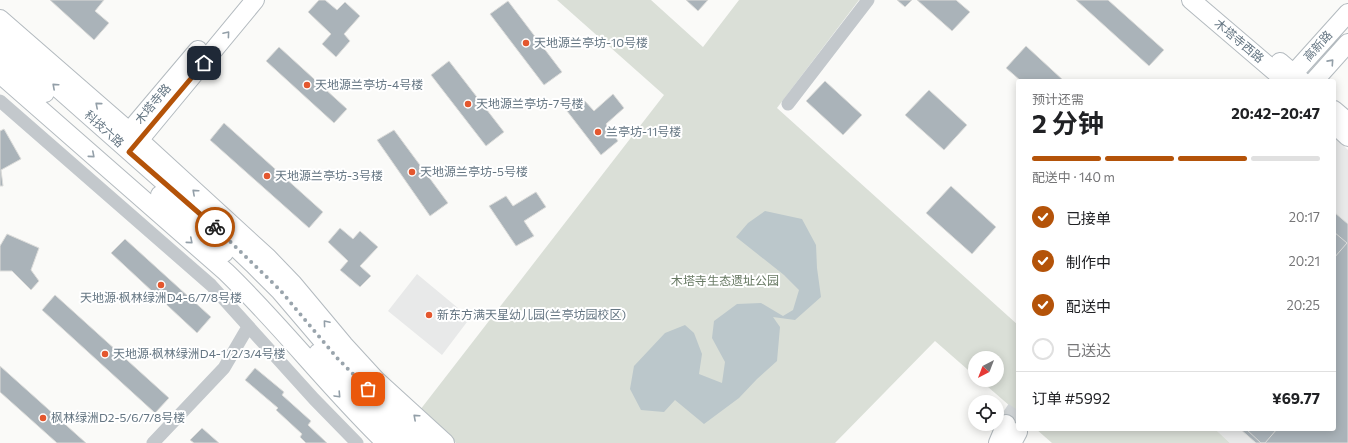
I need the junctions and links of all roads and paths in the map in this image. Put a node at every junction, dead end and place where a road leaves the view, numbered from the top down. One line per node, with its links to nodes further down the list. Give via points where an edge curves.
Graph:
1 (240, 0): 20 (main road, 木塔寺路)
2 (256, 0): 20 (main road, 木塔寺路, one-way to 2)
3 (868, 0): 15 (street)
4 (1192, 0): 12 (main road, 木塔寺西路)
5 (1209, 0): 12 (main road, 木塔寺西路)
6 (1348, 13): 12 (main road, 高新路)
7 (0, 19): 20 (main road, one-way to 7)
8 (0, 37): 20 (main road, 科技六路, one-way to 8)
9 (1348, 43): 13 (main road, 高新路, one-way to 9)
10 (0, 54): 20 (main road, 科技六路)
11 (0, 74): 25 (main road, one-way to 25, via 226,272 342,399)
12 (1293, 79)
13 (1316, 79)
14 (0, 101): 21 (street, via 211,285)
15 (788, 104)
16 (1336, 112): 17 (main road)
17 (1348, 122)
18 (1336, 126): 19 (main road)
19 (1348, 137)
20 (125, 147): 26 (main road, 科技六路, via 266,293 335,374 380,420); 27 (main road, 科技六路, via 280,290 338,359); 28 (main road, one-way to 20, via 377,380 268,258)
21 (248, 327): 23 (street, via 224,368); 24 (street)
22 (1012, 433): 29 (main road)
23 (153, 443)
24 (357, 443)
25 (386, 443)
26 (407, 443)
27 (426, 443)
28 (445, 443)
29 (998, 443)

